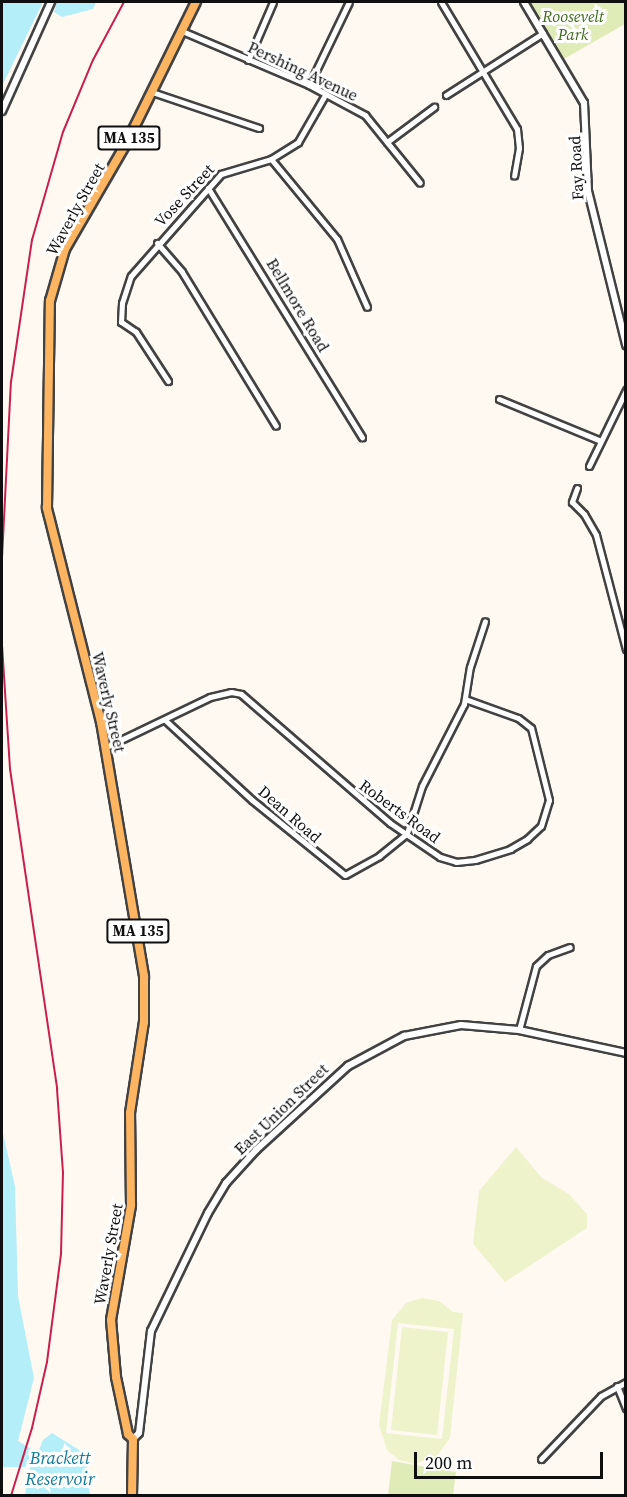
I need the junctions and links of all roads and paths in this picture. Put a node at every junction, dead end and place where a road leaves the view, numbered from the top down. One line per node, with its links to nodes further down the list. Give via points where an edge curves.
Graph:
1 (51, 2): 16 (street)
2 (196, 2): 7 (main road, Waverly Street / MA 135)
3 (273, 2): 9 (street)
4 (350, 2): 11 (street)
5 (441, 2): 10 (street)
6 (524, 2): 8 (street, Fay Road)
7 (182, 31): 9 (street, Pershing Avenue); 12 (main road, Waverly Street / MA 135)
8 (543, 33): 10 (street); 25 (street, Fay Road, via 584,103 588,191)
9 (248, 60): 11 (street, Pershing Avenue)
10 (484, 70): 14 (street); 20 (street, via 517,129 519,148)
11 (309, 86): 13 (street, Pershing Avenue)
12 (152, 92): 17 (street); 38 (main road, Waverly Street / MA 135, via 112,171 65,249 50,301 47,508)
13 (325, 95): 18 (street, Pershing Avenue, via 365,115); 19 (street, Vose Street, via 298,142)
14 (446, 95)
15 (434, 107): 18 (street)
16 (2, 111)
17 (260, 128)
18 (387, 142): 21 (street, Pershing Avenue)
19 (271, 159): 22 (street, Vose Street, via 231,168); 24 (street, via 337,239)
20 (514, 176)
21 (420, 183)
22 (208, 188): 23 (street, Vose Street); 30 (street, Bellmore Road)
23 (157, 243): 26 (street, Vose Street, via 131,276 122,303 121,322 135,332); 29 (street, via 182,272)
24 (367, 307)
25 (626, 345)
26 (168, 381)
27 (626, 390): 31 (street)
28 (499, 399): 31 (street)
29 (276, 426)
30 (362, 437)
31 (601, 441): 32 (street)
32 (589, 466)
33 (577, 488): 35 (street, via 572,502 596,535)
34 (485, 621): 36 (street, via 470,667)
35 (626, 649)
36 (465, 699): 39 (street, via 422,786); 39 (street, Roberts Road, via 518,718 531,728 546,779 548,812 527,839 475,860 456,862 440,857)
37 (165, 720): 38 (street, Roberts Road); 39 (street, Roberts Road, via 222,693 241,694 351,793); 39 (street, Dean Road, via 340,874 352,872)
38 (106, 747): 46 (main road, Waverly Street / MA 135, via 146,998 130,1113 130,1220 111,1320 116,1377 128,1434)
39 (407, 833)
40 (570, 947): 41 (street, via 548,955 537,966)
41 (519, 1030): 42 (street, East Union Street); 46 (street, East Union Street, via 445,1026 391,1041 348,1066 256,1150 216,1198 166,1295 145,1354 139,1433)
42 (626, 1053)
43 (626, 1382): 44 (street)
44 (617, 1386): 45 (street); 47 (street, via 601,1396)
45 (626, 1408)
46 (133, 1439): 48 (main road, MA 135)
47 (541, 1459)
48 (132, 1496)

